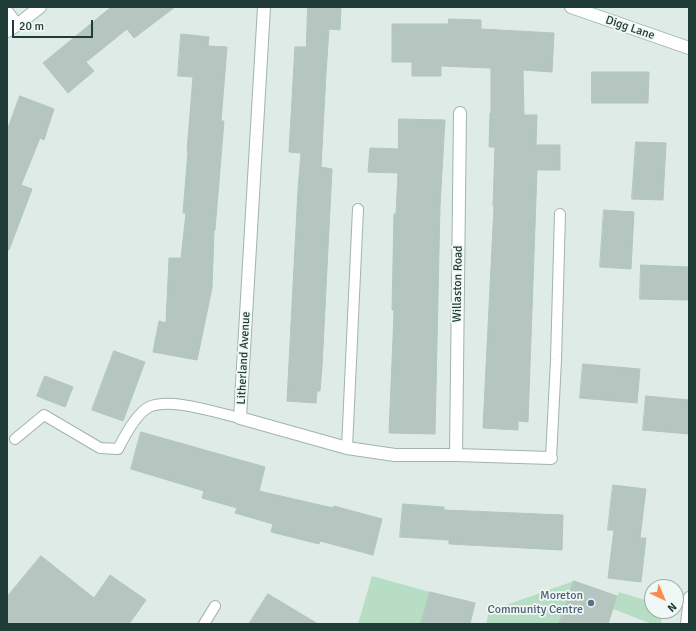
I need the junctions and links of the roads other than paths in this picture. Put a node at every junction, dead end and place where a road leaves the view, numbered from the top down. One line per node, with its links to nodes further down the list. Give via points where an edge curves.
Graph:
1 (40, 7): 5 (street)
2 (264, 7): 10 (street, Litherland Avenue)
3 (571, 7): 6 (street, Digg Lane)
4 (7, 12): 5 (street)
5 (12, 28)
6 (689, 48)
7 (460, 113): 13 (street, Willaston Road)
8 (358, 208): 12 (lane)
9 (560, 214): 14 (lane)
10 (240, 418): 11 (lane, via 184,405 163,403 148,407 127,432 118,449 100,448 44,415); 12 (street, Litherland Avenue)
11 (15, 439)
12 (347, 448): 13 (street, Litherland Avenue, via 395,455)
13 (456, 454): 14 (street, Litherland Avenue)
14 (552, 458)
15 (689, 596): 18 (lane)
16 (215, 606): 17 (lane)
17 (204, 624)
18 (686, 624)

